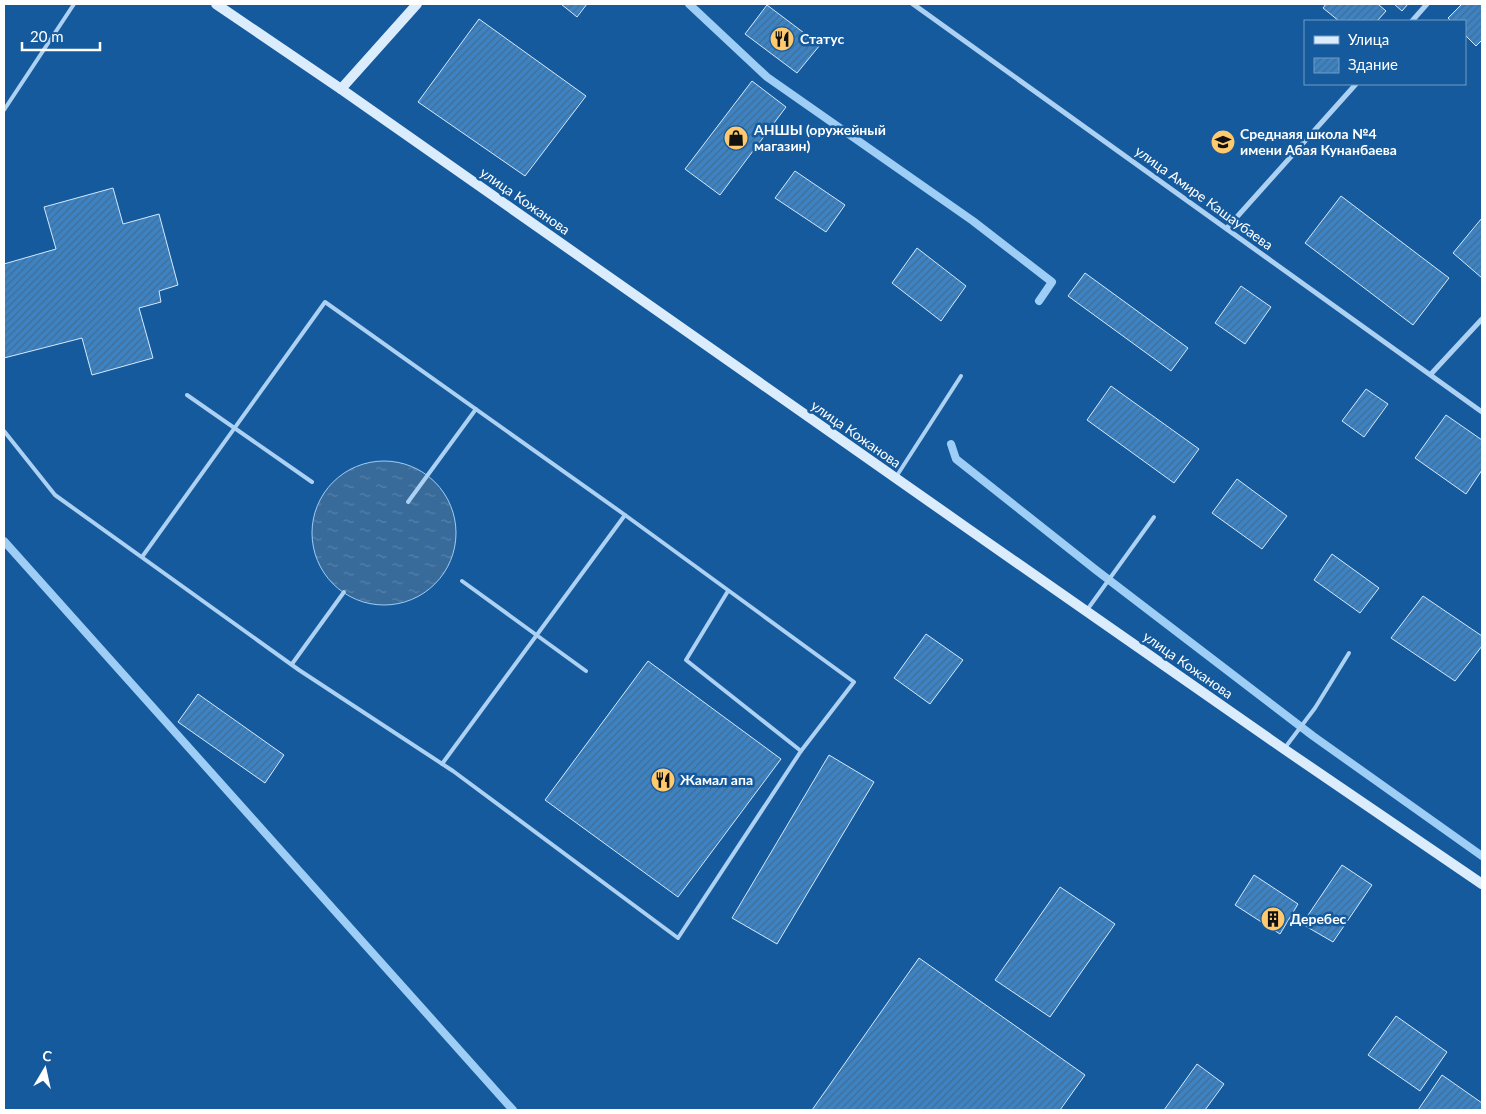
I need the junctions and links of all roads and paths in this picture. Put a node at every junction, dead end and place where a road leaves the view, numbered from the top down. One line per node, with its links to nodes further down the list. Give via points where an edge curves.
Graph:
1 (74, 4): 9 (lane)
2 (216, 4): 8 (main road, улица Кожанова)
3 (417, 4): 8 (main road)
4 (912, 4): 10 (street, улица Амире Кашаубаева)
5 (1428, 4): 6 (street)
6 (1413, 20)
7 (1355, 85): 10 (street)
8 (341, 89): 19 (main road, улица Кожанова)
9 (4, 110)
10 (1227, 228): 12 (street, улица Амире Кашаубаева)
11 (1482, 319): 12 (street)
12 (1431, 374): 16 (street, улица Амире Кашаубаева)
13 (961, 376): 19 (lane)
14 (187, 395): 17 (lane)
15 (476, 409): 17 (lane, via 325,302); 21 (lane); 22 (lane)
16 (1482, 412)
17 (235, 428): 20 (lane); 24 (lane)
18 (4, 431): 24 (lane, via 54,495)
19 (895, 478): 28 (main road, улица Кожанова)
20 (312, 482)
21 (408, 502)
22 (625, 515): 26 (lane); 29 (lane)
23 (1154, 517): 28 (lane)
24 (142, 558): 31 (lane)
25 (462, 581): 29 (lane)
26 (728, 591): 34 (lane, via 686,660); 34 (lane, via 854,682)
27 (344, 592): 31 (lane)
28 (1087, 611): 33 (main road, улица Кожанова)
29 (536, 635): 32 (lane); 35 (lane)
30 (1349, 653): 33 (lane, via 1315,708)
31 (292, 664): 35 (lane)
32 (586, 672)
33 (1284, 749): 36 (main road, улица Кожанова)
34 (801, 751): 35 (lane, via 678,938)
35 (442, 764)
36 (1482, 884)

